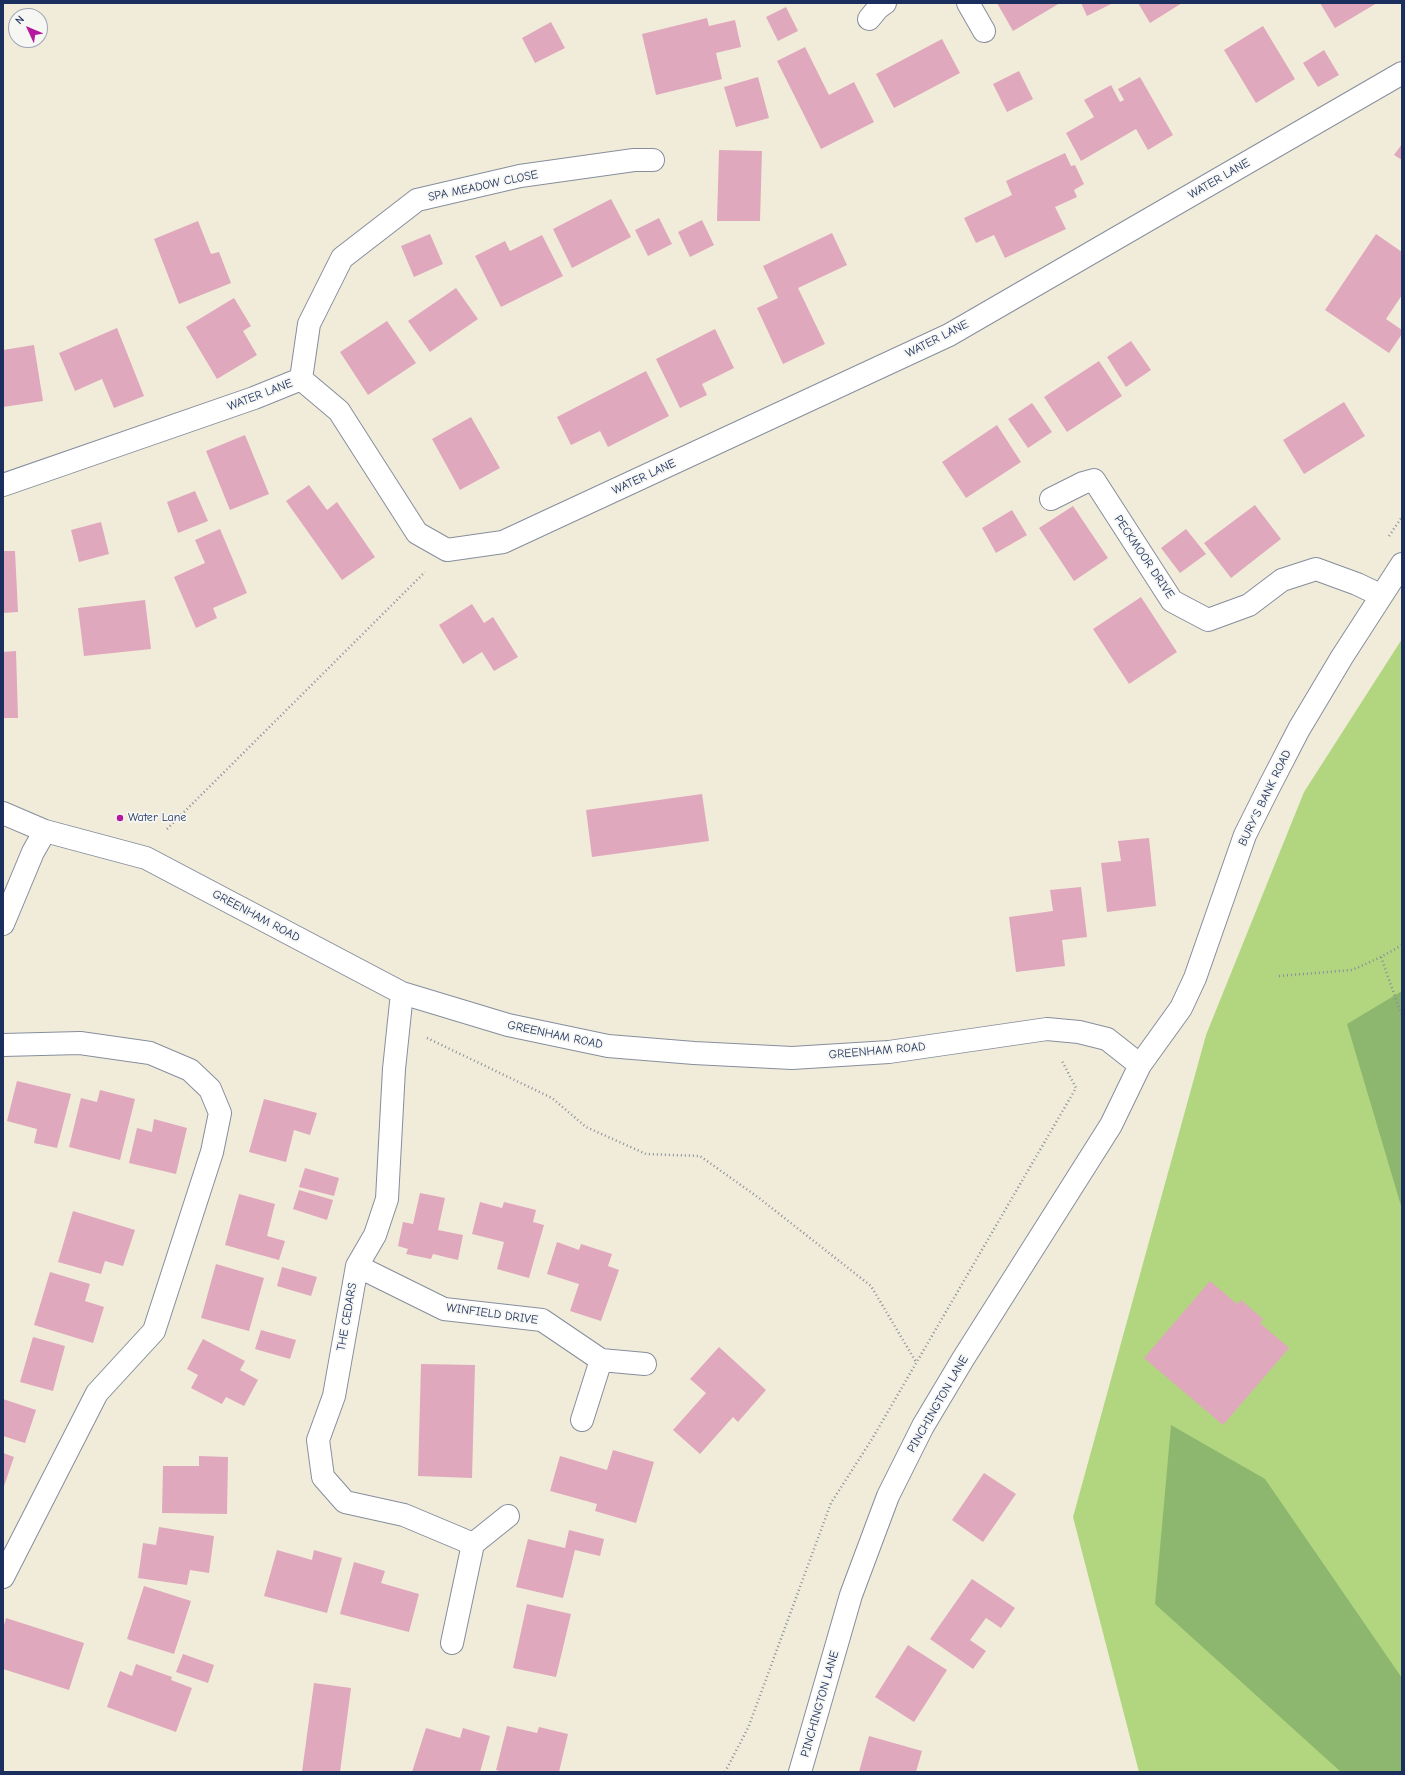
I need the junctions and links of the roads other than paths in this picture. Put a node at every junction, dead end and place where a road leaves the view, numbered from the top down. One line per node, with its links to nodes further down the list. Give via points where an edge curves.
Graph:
1 (885, 3): 3 (street)
2 (968, 3): 4 (street)
3 (869, 19)
4 (984, 31)
5 (1402, 73): 7 (street, WATER LANE, via 949,335 503,542 447,550 417,533 339,411)
6 (653, 160): 7 (street, SPA MEADOW CLOSE, via 634,160 520,176 417,200 342,258 309,324)
7 (301, 380): 8 (street, WATER LANE)
8 (3, 485)
9 (1051, 499): 11 (street, PECKMOOR DRIVE, via 1094,480 1172,601 1208,620 1250,605 1282,580 1316,569)
10 (1402, 564): 11 (street, BURY'S BANK ROAD)
11 (1380, 595): 17 (street, BURY'S BANK ROAD, via 1299,730 1268,789 1245,835 1195,978 1180,1008)
12 (3, 813): 13 (street, GREENHAM ROAD)
13 (45, 831): 14 (street); 15 (street, GREENHAM ROAD, via 146,858)
14 (3, 924)
15 (402, 993): 17 (street, GREENHAM ROAD, via 508,1025 608,1046 792,1058 889,1052 1047,1029 1079,1032 1108,1039); 18 (street, THE CEDARS, via 394,1069 387,1199 375,1235)
16 (3, 1045): 24 (street, via 80,1043 150,1053 190,1070 210,1089 220,1113 212,1152 154,1331 97,1393)
17 (1140, 1064): 26 (street, PINCHINGTON LANE, via 1111,1125 963,1359 923,1426 888,1496 851,1595)
18 (356, 1266): 19 (street, WINFIELD DRIVE, via 444,1309 542,1320); 23 (street, THE CEDARS, via 334,1396 318,1440 323,1477 345,1502 404,1515)
19 (602, 1360): 20 (street, WINFIELD DRIVE); 21 (street)
20 (645, 1364)
21 (582, 1420)
22 (508, 1516): 23 (street)
23 (473, 1544): 25 (street)
24 (3, 1577)
25 (452, 1643)
26 (800, 1772)

